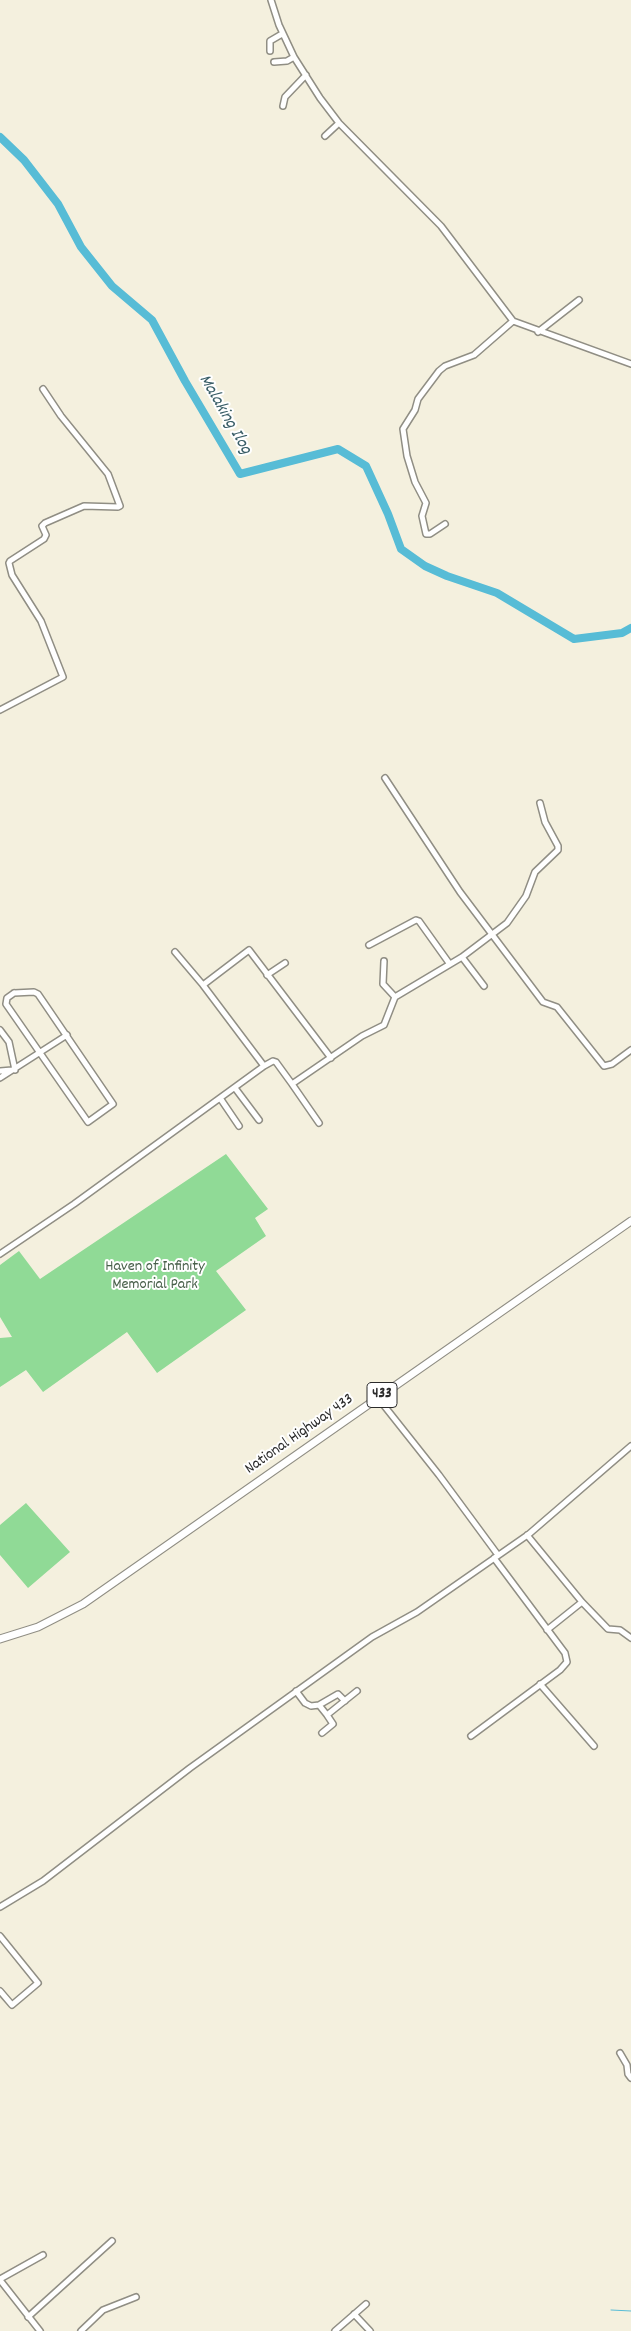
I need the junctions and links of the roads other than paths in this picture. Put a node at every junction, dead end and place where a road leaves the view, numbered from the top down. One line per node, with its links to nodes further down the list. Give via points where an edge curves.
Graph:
1 (271, 0): 2 (street)
2 (282, 34): 3 (street, via 270,41); 4 (street)
3 (270, 51)
4 (294, 57): 5 (street); 6 (street)
5 (274, 62)
6 (306, 76): 7 (street, via 285,97); 8 (street)
7 (283, 106)
8 (339, 123): 9 (street); 11 (street, via 441,226)
9 (326, 136)
10 (579, 300): 12 (street)
11 (513, 321): 12 (street); 15 (street, via 474,355 439,371 418,399 403,429 415,482 426,503 422,523 426,534)
12 (538, 332): 13 (street)
13 (631, 364)
14 (43, 389): 16 (street, via 108,474 120,506 84,506 45,523 42,526 46,535 44,539 10,561 12,575 41,621 63,677)
15 (445, 524)
16 (0, 710)
17 (385, 778): 19 (street)
18 (540, 803): 19 (street, via 544,822 558,850 535,872 526,896)
19 (492, 936): 22 (street); 32 (street, via 543,1002 557,1007 604,1066)
20 (369, 945): 25 (street, via 416,920)
21 (175, 952): 27 (street)
22 (462, 957): 25 (street); 28 (street)
23 (384, 962): 29 (street, via 382,984)
24 (285, 963): 26 (street)
25 (450, 964): 29 (street)
26 (267, 975): 27 (street, via 249,950); 34 (street)
27 (203, 984): 35 (street)
28 (484, 986)
29 (395, 997): 34 (street, via 384,1025)
30 (0, 1030): 36 (street, via 10,1042)
31 (67, 1035): 33 (street); 33 (street, via 36,993 8,996 6,1004); 33 (street, via 113,1104 94,1118 88,1122)
32 (631, 1050)
33 (40, 1054): 36 (street)
34 (331, 1058): 39 (street)
35 (264, 1066): 39 (street, via 276,1062); 40 (street)
36 (15, 1070): 37 (street); 38 (street)
37 (0, 1071)
38 (0, 1078)
39 (292, 1084): 43 (street)
40 (235, 1088): 41 (street); 42 (street)
41 (220, 1098): 44 (street); 46 (street)
42 (259, 1120)
43 (319, 1123)
44 (239, 1126)
45 (631, 1221): 47 (main road, National Highway 433 / 433)
46 (0, 1254)
47 (378, 1398): 50 (street, via 439,1475); 54 (main road, National Highway 433 / 433, via 82,1604 38,1627)
48 (631, 1446): 49 (street)
49 (527, 1535): 50 (street); 51 (street)
50 (496, 1557): 52 (street); 56 (street, via 417,1612 372,1637)
51 (582, 1602): 52 (street); 53 (street, via 608,1629 620,1630)
52 (548, 1630): 55 (street, via 565,1653 567,1662)
53 (631, 1638)
54 (0, 1639)
55 (540, 1684): 62 (street); 63 (street)
56 (296, 1691): 59 (street, via 306,1703); 64 (street, via 50,1876)
57 (357, 1691): 58 (street)
58 (344, 1701): 59 (street, via 338,1694); 60 (street)
59 (319, 1705): 60 (street)
60 (327, 1715): 61 (street, via 333,1724)
61 (322, 1733)
62 (471, 1736)
63 (594, 1746)
64 (0, 1907)
65 (0, 1936): 66 (street, via 38,1983 12,2005)
66 (0, 1991)
67 (620, 2053): 68 (street)
68 (631, 2078)
69 (112, 2240): 75 (street)
70 (42, 2255): 71 (street)
71 (0, 2279): 75 (street)
72 (136, 2298): 78 (street, via 104,2310)
73 (366, 2304): 74 (street)
74 (354, 2314): 76 (street); 79 (street)
75 (28, 2318): 77 (street)
76 (338, 2330)
77 (40, 2331)
78 (81, 2331)
79 (370, 2331)

